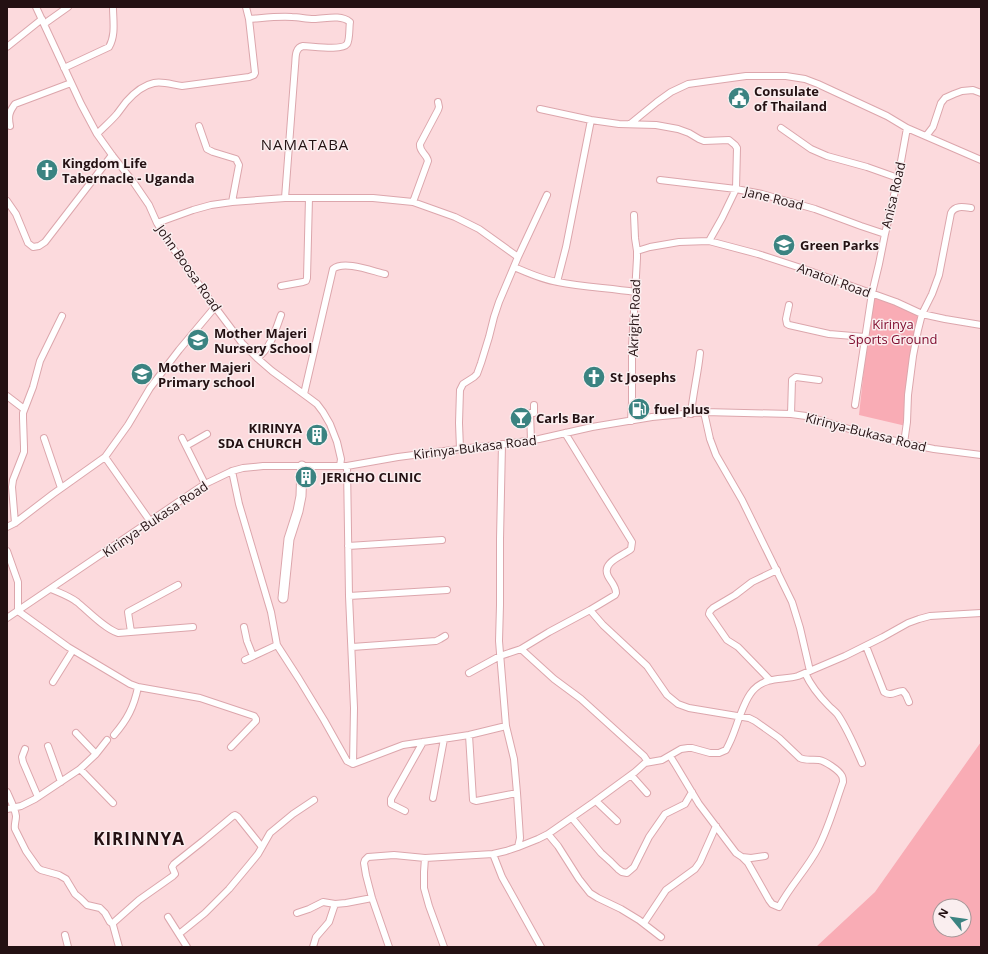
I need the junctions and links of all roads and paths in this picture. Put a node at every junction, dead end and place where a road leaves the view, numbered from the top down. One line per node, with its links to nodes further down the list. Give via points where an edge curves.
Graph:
1 (36, 7): 6 (street, John Boosa Road)
2 (68, 7): 6 (street)
3 (113, 7): 8 (street, via 114,36 109,47)
4 (246, 7): 5 (street)
5 (249, 19): 19 (street, via 255,73 252,76 182,86 154,83 131,97); 27 (street, via 293,16 313,19 336,18 350,22 346,46 303,46 297,50)
6 (43, 22): 7 (street); 8 (street, John Boosa Road)
7 (7, 48)
8 (64, 68): 9 (street, John Boosa Road)
9 (71, 83): 15 (street, via 15,104 8,118); 19 (street, John Boosa Road)
10 (981, 93): 20 (street, via 973,90 962,91 945,98 933,128)
11 (438, 102): 31 (street, via 439,108 420,144 421,151 428,161)
12 (540, 109): 13 (street)
13 (591, 120): 14 (street); 42 (street)
14 (630, 124): 18 (street, via 671,92 688,84 746,76 786,76 810,81); 25 (street, via 678,129 704,141 729,140 737,148)
15 (10, 126)
16 (199, 126): 30 (street, via 207,149 236,159 239,165)
17 (781, 128): 23 (street, via 811,149 827,156)
18 (908, 128): 20 (street); 23 (street, Anisa Road)
19 (97, 134): 21 (street, John Boosa Road)
20 (926, 136): 22 (street)
21 (112, 154): 29 (street, via 45,242 39,246 33,247 28,243 16,214); 34 (street, John Boosa Road, via 150,205)
22 (981, 160)
23 (898, 178): 35 (street, Anisa Road)
24 (660, 180): 25 (street, Jane Road)
25 (736, 189): 35 (street, Jane Road, via 804,205); 36 (street)
26 (547, 195): 38 (street)
27 (285, 198): 28 (street); 30 (street)
28 (309, 198): 31 (street, via 373,198); 43 (street, via 307,278 303,282)
29 (7, 201)
30 (232, 202): 34 (street, via 193,210)
31 (413, 202): 38 (street, via 455,217)
32 (972, 208): 48 (street, via 955,208 951,213 939,275)
33 (634, 215): 37 (street, Akright Road)
34 (157, 223): 47 (street, John Boosa Road)
35 (885, 234): 45 (street, Anisa Road)
36 (709, 241): 37 (street, Anatoli Road, via 679,242); 45 (street, Anatoli Road, via 784,262)
37 (637, 251): 44 (street, Akright Road)
38 (518, 257): 39 (street)
39 (514, 267): 42 (street); 73 (street, via 498,302 477,374 463,384 460,390)
40 (385, 274): 56 (street, via 344,265 333,269)
41 (194, 282): 77 (street, John Boosa Road, via 260,366 316,406 323,416)
42 (557, 282): 44 (street)
43 (282, 286)
44 (635, 292): 64 (street, Akright Road)
45 (872, 293): 48 (street, Anatoli Road); 52 (street, Anisa Road)
46 (789, 304): 52 (street, via 786,321 789,325 829,334)
47 (215, 307): 54 (street, John Boosa Road, via 242,343); 75 (street, via 150,388)
48 (922, 314): 51 (street, Anatoli Road); 70 (street, via 913,356)
49 (281, 315): 54 (street, via 268,347)
50 (62, 316): 60 (street, via 40,361)
51 (981, 325)
52 (865, 337): 59 (street, Anisa Road)
53 (700, 353): 62 (street)
54 (257, 358): 56 (street, John Boosa Road)
55 (819, 380): 63 (street, via 796,377 792,380)
56 (304, 394): 77 (street, John Boosa Road, via 317,404 330,424)
57 (7, 396): 60 (street)
58 (534, 405): 69 (street, via 534,412 530,413)
59 (855, 405)
60 (24, 409): 82 (street, via 24,452 12,487)
61 (704, 412): 62 (street, Kirinya-Bukasa Road); 63 (street, Kirinya-Bukasa Road); 87 (street, via 716,455)
62 (691, 414): 64 (street, Kirinya-Bukasa Road)
63 (791, 414): 70 (street, Kirinya-Bukasa Road)
64 (631, 421): 65 (street, Kirinya-Bukasa Road)
65 (565, 433): 69 (street, Kirinya-Bukasa Road); 93 (street, via 632,542 630,549 610,563 607,570 616,590 615,595)
66 (207, 434): 72 (street)
67 (44, 438): 80 (street)
68 (182, 438): 72 (street)
69 (531, 440): 71 (street, Kirinya-Bukasa Road)
70 (904, 443): 74 (street, Kirinya-Bukasa Road)
71 (502, 444): 73 (street, Kirinya-Bukasa Road); 107 (street)
72 (186, 446): 79 (street)
73 (460, 448): 77 (street, Kirinya-Bukasa Road)
74 (981, 456)
75 (105, 457): 80 (street); 81 (street)
76 (302, 466): 77 (street, Kirinya-Bukasa Road); 78 (street, Kirinya-Bukasa Road, via 254,466); 92 (street, via 302,496 289,539)
77 (342, 466): 85 (street); 109 (street)
78 (230, 472): 79 (street, Kirinya-Bukasa Road); 101 (street, via 271,612)
79 (205, 484): 81 (street, Kirinya-Bukasa Road)
80 (61, 488): 82 (street)
81 (150, 521): 89 (street, Kirinya-Bukasa Road)
82 (15, 523): 83 (street)
83 (7, 527)
84 (442, 540): 85 (street)
85 (348, 546): 91 (street)
86 (7, 551): 94 (street, via 18,582)
87 (777, 570): 110 (street, via 792,602 800,628); 112 (street, via 752,582 713,608 709,614 727,640 738,647)
88 (178, 585): 99 (street, via 128,612)
89 (52, 589): 94 (street, Kirinya-Bukasa Road); 99 (street, via 75,601 113,631)
90 (447, 590): 91 (street)
91 (349, 596): 103 (street)
92 (283, 598)
93 (590, 610): 104 (street); 116 (street, via 647,666 672,699 689,708)
94 (18, 611): 96 (street, Kirinya-Bukasa Road); 105 (street)
95 (981, 613): 102 (street, via 919,619)
96 (7, 618)
97 (193, 627): 99 (street)
98 (244, 627): 106 (street)
99 (131, 632)
100 (445, 636): 103 (street, via 436,641)
101 (275, 643): 106 (street); 131 (street, via 347,760)
102 (866, 646): 110 (street); 115 (street, via 884,692 892,694 903,691)
103 (352, 647): 131 (street)
104 (521, 649): 107 (street); 129 (street)
105 (73, 650): 113 (street); 114 (street)
106 (253, 656): 108 (street)
107 (500, 656): 111 (street); 117 (street)
108 (244, 660)
109 (348, 664)
110 (807, 672): 112 (street, via 792,678); 130 (street, via 814,690 838,714)
111 (469, 673)
112 (770, 680): 116 (street, via 763,682 751,692)
113 (53, 682)
114 (138, 687): 119 (street, via 132,707); 125 (street, via 200,698 253,714 256,721)
115 (909, 702)
116 (740, 716): 128 (street, via 726,750 710,753 688,748); 154 (street, via 755,721 780,738 803,760 824,761 843,777 818,849 779,907 769,900)
117 (506, 726): 120 (street); 137 (street, via 514,759)
118 (76, 733): 127 (street)
119 (114, 735)
120 (469, 735): 121 (street); 137 (street, via 473,800)
121 (444, 739): 123 (street); 140 (street)
122 (107, 740): 127 (street)
123 (423, 742): 131 (street, via 403,745); 145 (street, via 391,799 391,804)
124 (48, 746): 134 (street)
125 (231, 747)
126 (25, 749): 139 (street, via 23,762)
127 (96, 754): 132 (street)
128 (670, 756): 129 (street); 136 (street)
129 (648, 762): 133 (street)
130 (862, 763)
131 (353, 764)
132 (80, 769): 134 (street); 143 (street)
133 (631, 774): 138 (street); 142 (street)
134 (61, 782): 139 (street)
135 (7, 792): 144 (street)
136 (692, 792): 146 (street, via 685,804 665,814 649,837 634,867 627,873 618,869 601,853); 148 (street)
137 (517, 793): 151 (street, via 520,838)
138 (647, 793)
139 (38, 797): 144 (street, via 21,806)
140 (433, 798)
141 (314, 800): 150 (street, via 270,833)
142 (596, 801): 146 (street); 147 (street)
143 (113, 803)
144 (10, 808): 161 (street, via 16,817 15,829 36,866 66,879 75,894 87,904 100,908)
145 (405, 811)
146 (572, 818): 149 (street)
147 (617, 821)
148 (716, 826): 154 (street); 160 (street, via 695,869 666,890)
149 (548, 834): 151 (street); 160 (street, via 590,893)
150 (262, 847): 161 (street, via 234,815 174,864 173,876 139,900); 162 (street, via 229,888 205,913)
151 (518, 847): 152 (street)
152 (493, 854): 155 (street); 171 (street, via 502,877)
153 (765, 856): 154 (street)
154 (742, 857)
155 (426, 858): 156 (street, via 394,855 368,857 364,863); 170 (street, via 424,888)
156 (372, 898): 157 (street); 169 (street)
157 (335, 904): 158 (street, via 323,902); 168 (street, via 329,922 316,937)
158 (297, 913)
159 (168, 918): 162 (street)
160 (644, 923): 164 (street)
161 (113, 924): 166 (street)
162 (179, 934): 167 (street)
163 (65, 935): 165 (street)
164 (661, 937)
165 (68, 947)
166 (119, 947)
167 (187, 947)
168 (313, 947)
169 (389, 947)
170 (444, 947)
171 (540, 947)

